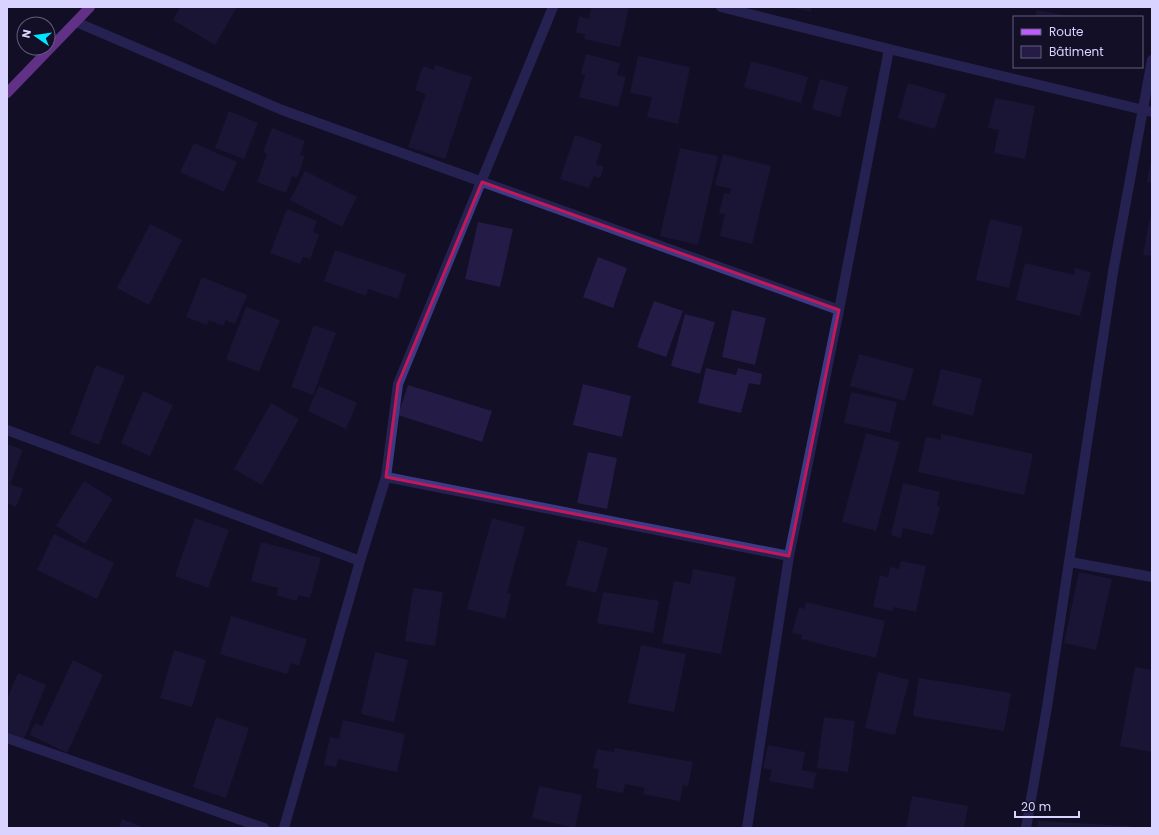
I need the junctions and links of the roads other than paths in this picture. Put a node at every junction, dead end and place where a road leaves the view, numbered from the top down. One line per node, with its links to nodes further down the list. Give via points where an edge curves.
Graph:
1 (90, 7): 4 (main road)
2 (553, 7): 9 (street)
3 (721, 7): 5 (street)
4 (76, 22): 7 (main road); 9 (street, via 282,110)
5 (889, 49): 8 (street); 10 (street)
6 (1152, 60): 8 (street)
7 (7, 93)
8 (1148, 111): 15 (street, via 1113,272)
9 (482, 182): 10 (street); 12 (street, via 398,384)
10 (839, 310): 13 (street)
11 (7, 430): 14 (street)
12 (386, 478): 13 (street); 14 (street)
13 (790, 556): 20 (street)
14 (360, 561): 19 (street)
15 (1070, 562): 16 (street); 21 (street)
16 (1152, 577)
17 (7, 738): 18 (street)
18 (264, 828)
19 (284, 828)
20 (747, 828)
21 (1026, 828)

